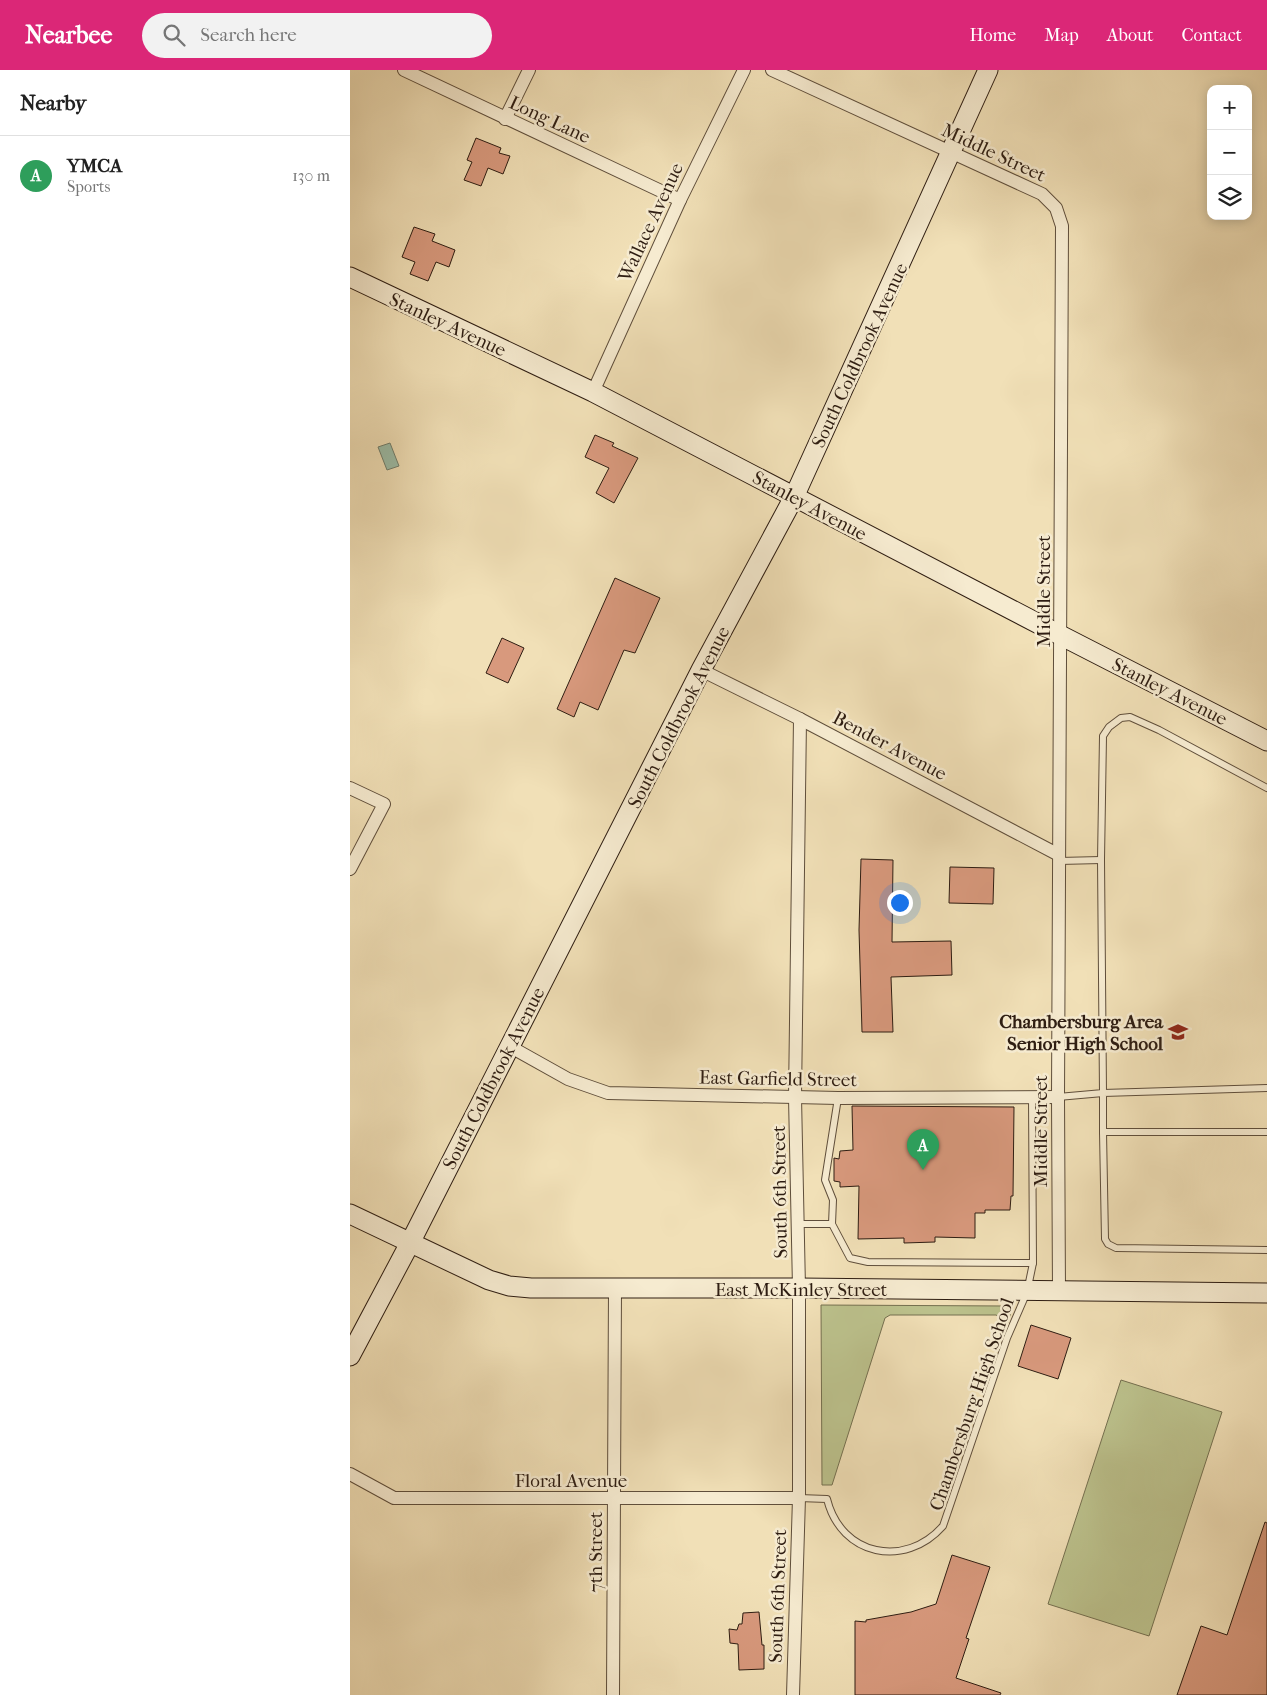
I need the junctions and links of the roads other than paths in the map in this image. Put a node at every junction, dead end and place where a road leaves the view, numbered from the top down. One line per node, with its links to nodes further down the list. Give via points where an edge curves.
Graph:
1 (404, 70): 6 (street, Long Lane)
2 (529, 70): 6 (street)
3 (744, 70): 8 (street, Wallace Avenue)
4 (772, 70): 7 (street, Middle Street)
5 (988, 70): 7 (street, South Coldbrook Avenue)
6 (505, 119): 8 (street, Long Lane)
7 (951, 152): 11 (street, South Coldbrook Avenue); 12 (street, Middle Street, via 1042,194 1056,208 1062,226)
8 (680, 200): 10 (street, Wallace Avenue)
9 (350, 277): 10 (street, Stanley Avenue)
10 (593, 392): 11 (street, Stanley Avenue)
11 (794, 497): 12 (street, Stanley Avenue); 13 (street, South Coldbrook Avenue)
12 (1062, 636): 15 (street, Stanley Avenue); 18 (street, Middle Street)
13 (702, 670): 14 (street, Bender Avenue); 21 (street, South Coldbrook Avenue)
14 (800, 719): 18 (street, Bender Avenue); 25 (street, South 6th Street)
15 (1267, 741)
16 (350, 788): 20 (street, via 384,804)
17 (1267, 788): 19 (lane, via 1159,730 1130,717 1121,718 1103,736)
18 (1059, 858): 19 (lane); 26 (street, Middle Street)
19 (1100, 860): 23 (lane)
20 (350, 869)
21 (509, 1046): 25 (street, East Garfield Street, via 568,1079 608,1093); 33 (street, South Coldbrook Avenue)
22 (1267, 1088): 23 (lane)
23 (1103, 1093): 26 (lane); 28 (lane)
24 (1032, 1096): 26 (street, East Garfield Street); 27 (street, East Garfield Street); 35 (lane, Chambersburg High School)
25 (795, 1097): 27 (street, East Garfield Street); 31 (street, South 6th Street)
26 (1058, 1097): 39 (street, Middle Street)
27 (838, 1098): 32 (lane, via 825,1180 833,1200)
28 (1103, 1132): 29 (lane); 34 (lane, via 1105,1239 1108,1244 1116,1248)
29 (1267, 1132)
30 (350, 1214): 33 (street, East McKinley Street)
31 (798, 1224): 32 (lane); 36 (street, South 6th Street)
32 (832, 1224): 35 (lane, via 850,1258 868,1262)
33 (410, 1243): 37 (street, East McKinley Street, via 509,1286); 41 (street, South Coldbrook Avenue)
34 (1267, 1250)
35 (1033, 1263): 38 (lane, Chambersburg High School)
36 (800, 1288): 37 (street, East McKinley Street); 38 (street, East McKinley Street); 44 (street, South 6th Street)
37 (615, 1289): 43 (street, 7th Street)
38 (1027, 1292): 39 (street, East McKinley Street); 44 (lane, Chambersburg High School, via 1007,1338 948,1516 938,1532 913,1548 874,1550 846,1535 836,1524 827,1499)
39 (1059, 1292): 40 (street, East McKinley Street)
40 (1267, 1293)
41 (350, 1356)
42 (350, 1474): 43 (street, Floral Avenue, via 394,1498)
43 (614, 1498): 44 (street, Floral Avenue); 45 (street, 7th Street)
44 (799, 1498): 46 (street, South 6th Street)
45 (613, 1695)
46 (793, 1695)

